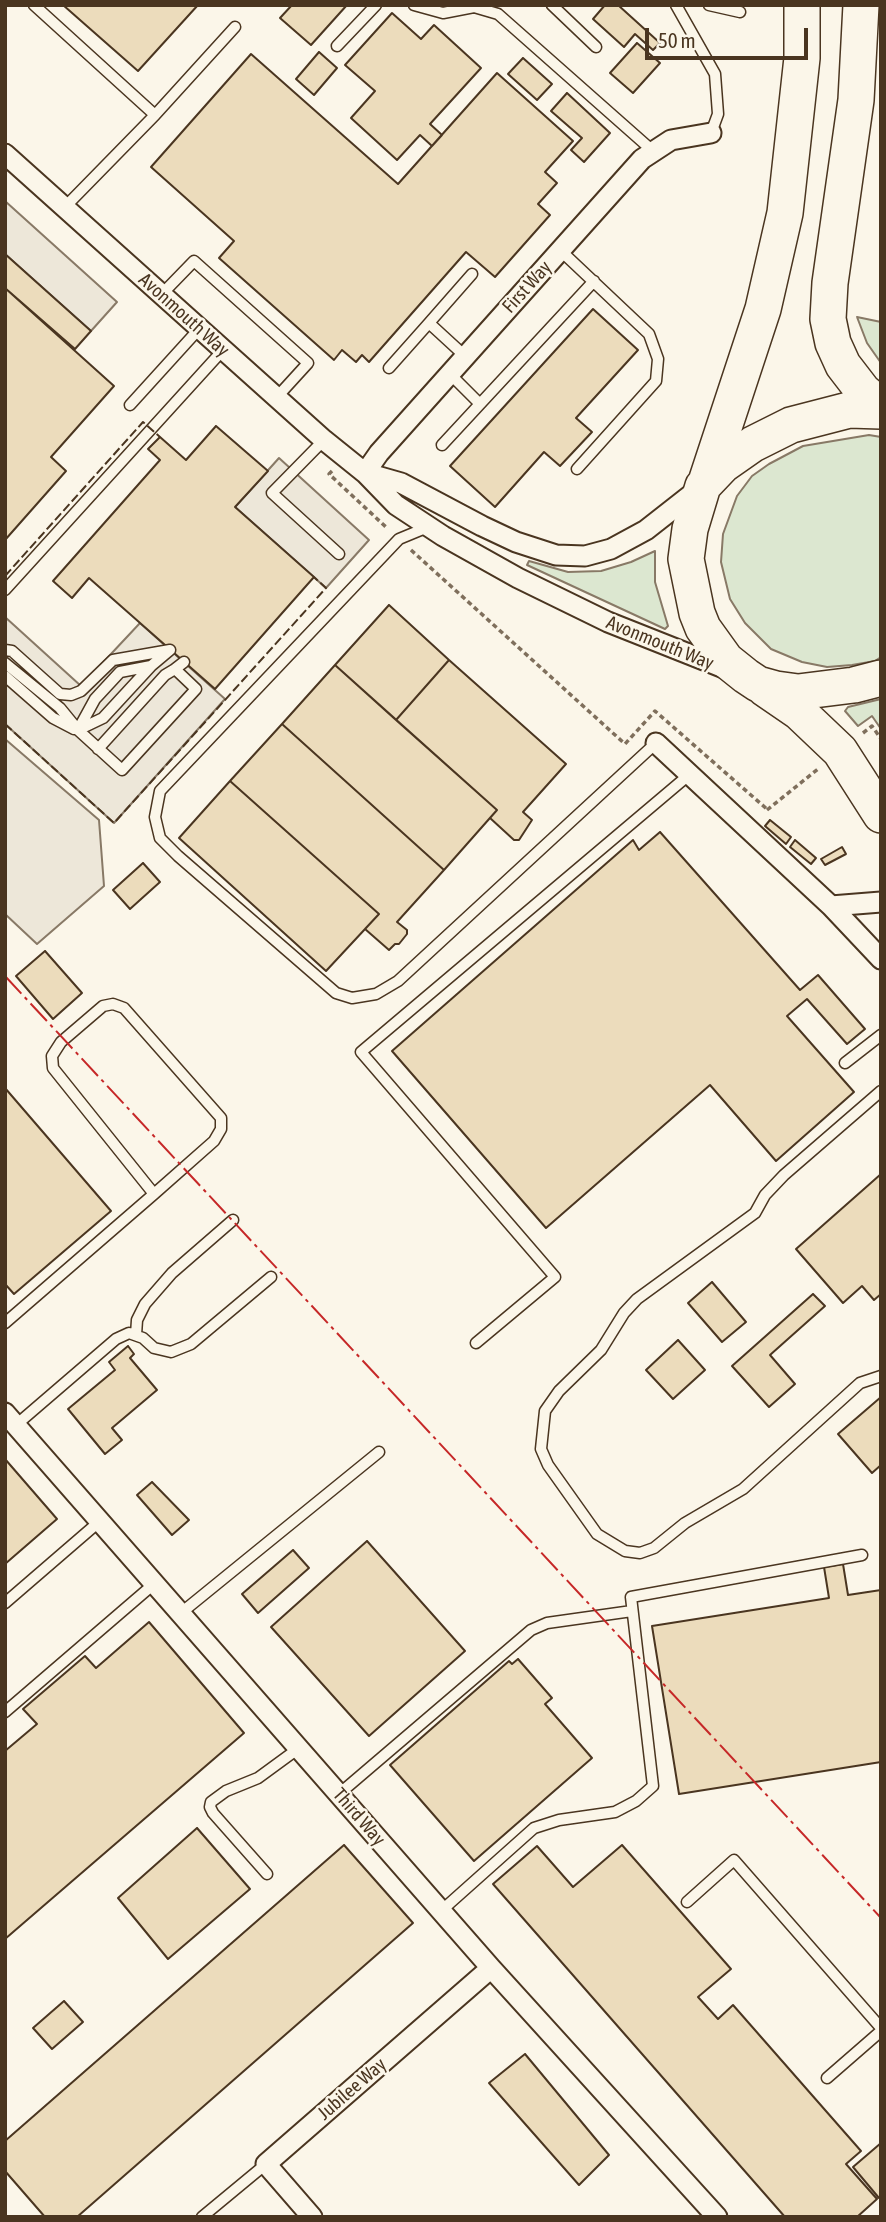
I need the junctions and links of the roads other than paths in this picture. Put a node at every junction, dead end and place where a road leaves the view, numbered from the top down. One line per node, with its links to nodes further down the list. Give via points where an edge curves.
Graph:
1 (34, 5): 13 (lane)
2 (376, 5): 11 (lane)
3 (414, 5): 15 (lane, via 443,12 474,7 498,14)
4 (552, 5): 12 (lane)
5 (676, 5): 14 (lane, via 715,74 718,114)
6 (709, 5): 9 (lane)
7 (802, 5): 36 (highway, via 802,58 785,213 763,309)
8 (861, 5): 31 (highway, via 856,100 828,319 843,365)
9 (740, 12)
10 (236, 27): 13 (lane)
11 (337, 47)
12 (596, 47)
13 (155, 116): 17 (lane)
14 (711, 133): 15 (street, First Way, via 671,140)
15 (653, 152): 18 (street, First Way)
16 (5, 154): 17 (street, Avonmouth Way)
17 (65, 207): 21 (street, Avonmouth Way)
18 (561, 250): 20 (lane); 25 (street, First Way)
19 (472, 274): 22 (lane)
20 (594, 281): 29 (lane); 34 (lane, via 649,334 658,359 656,381)
21 (161, 295): 23 (street, Avonmouth Way); 28 (lane, via 194,261 308,363)
22 (429, 323): 25 (lane); 26 (lane)
23 (200, 329): 24 (street, Avonmouth Way); 30 (lane)
24 (223, 350): 28 (street, Avonmouth Way); 39 (lane)
25 (467, 357): 27 (street, First Way)
26 (389, 368)
27 (451, 375): 29 (lane); 35 (street, First Way)
28 (277, 397): 32 (street, Avonmouth Way)
29 (480, 404): 33 (lane)
30 (130, 405)
31 (881, 409): 36 (highway, via 849,410 791,425 753,444)
32 (324, 440): 35 (street, Avonmouth Way); 38 (lane, via 272,493)
33 (442, 445)
34 (577, 469)
35 (365, 473): 36 (street, Avonmouth Way, via 401,483 516,542 572,556 596,554 631,540); 37 (street, Avonmouth Way, via 396,505)
36 (705, 482): 47 (highway, via 687,545 688,577 703,628 726,660)
37 (428, 527): 47 (street, Avonmouth Way, via 608,622); 49 (lane, via 399,539 160,791 155,817 160,838 178,856 336,993 352,998 376,994 398,981)
38 (340, 554)
39 (5, 590)
40 (5, 650): 43 (lane, via 12,651 61,694 81,691 113,660 170,650)
41 (184, 662): 44 (lane)
42 (5, 663): 48 (lane, via 60,708)
43 (151, 666): 48 (lane, via 103,718); 48 (lane, via 120,672 95,699)
44 (175, 669): 50 (lane); 50 (lane, via 196,689 122,770)
45 (5, 676): 48 (lane, via 53,718)
46 (881, 678): 47 (highway, via 798,692)
47 (752, 680): 52 (highway, via 799,712 840,751)
48 (78, 730): 50 (lane)
49 (656, 743): 51 (street)
50 (98, 749)
51 (690, 774): 54 (street); 64 (lane, via 362,1052 555,1277)
52 (881, 815)
53 (881, 902): 54 (street)
54 (831, 906): 55 (street)
55 (881, 959)
56 (881, 1035): 57 (lane)
57 (845, 1063)
58 (881, 1091): 65 (lane, via 784,1175 755,1213 637,1299 601,1350 545,1411 541,1449 597,1534 625,1551 640,1553 743,1489 860,1383)
59 (154, 1194): 59 (lane, via 214,1141 221,1118 124,1007 103,1006 61,1042 52,1056 53,1068); 62 (lane)
60 (233, 1220): 63 (lane, via 172,1273 145,1304)
61 (271, 1277): 63 (lane, via 191,1344 171,1352 154,1348)
62 (6, 1320)
63 (136, 1335): 66 (lane, via 116,1339)
64 (476, 1343)
65 (881, 1376)
66 (10, 1419): 68 (street, Third Way)
67 (379, 1452): 73 (lane)
68 (100, 1521): 70 (street, Third Way); 71 (lane)
69 (862, 1555): 72 (lane, via 631,1597)
70 (155, 1583): 73 (street, Third Way); 74 (lane)
71 (5, 1603)
72 (632, 1611): 76 (lane, via 547,1623 531,1630); 79 (lane, via 653,1786 615,1812 534,1828)
73 (181, 1614): 75 (street, Third Way)
74 (5, 1712)
75 (299, 1748): 76 (street, Third Way); 77 (lane, via 258,1778 211,1802 213,1813)
76 (339, 1794): 79 (street, Third Way)
77 (267, 1874)
78 (687, 1902): 81 (lane, via 734,1860)
79 (441, 1911): 80 (street, Third Way)
80 (491, 1968): 83 (street, Jubilee Way); 86 (street, Third Way)
81 (881, 2030): 82 (lane)
82 (827, 2078)
83 (266, 2164): 84 (lane); 85 (street)
84 (202, 2217)
85 (312, 2217)
86 (717, 2217)

